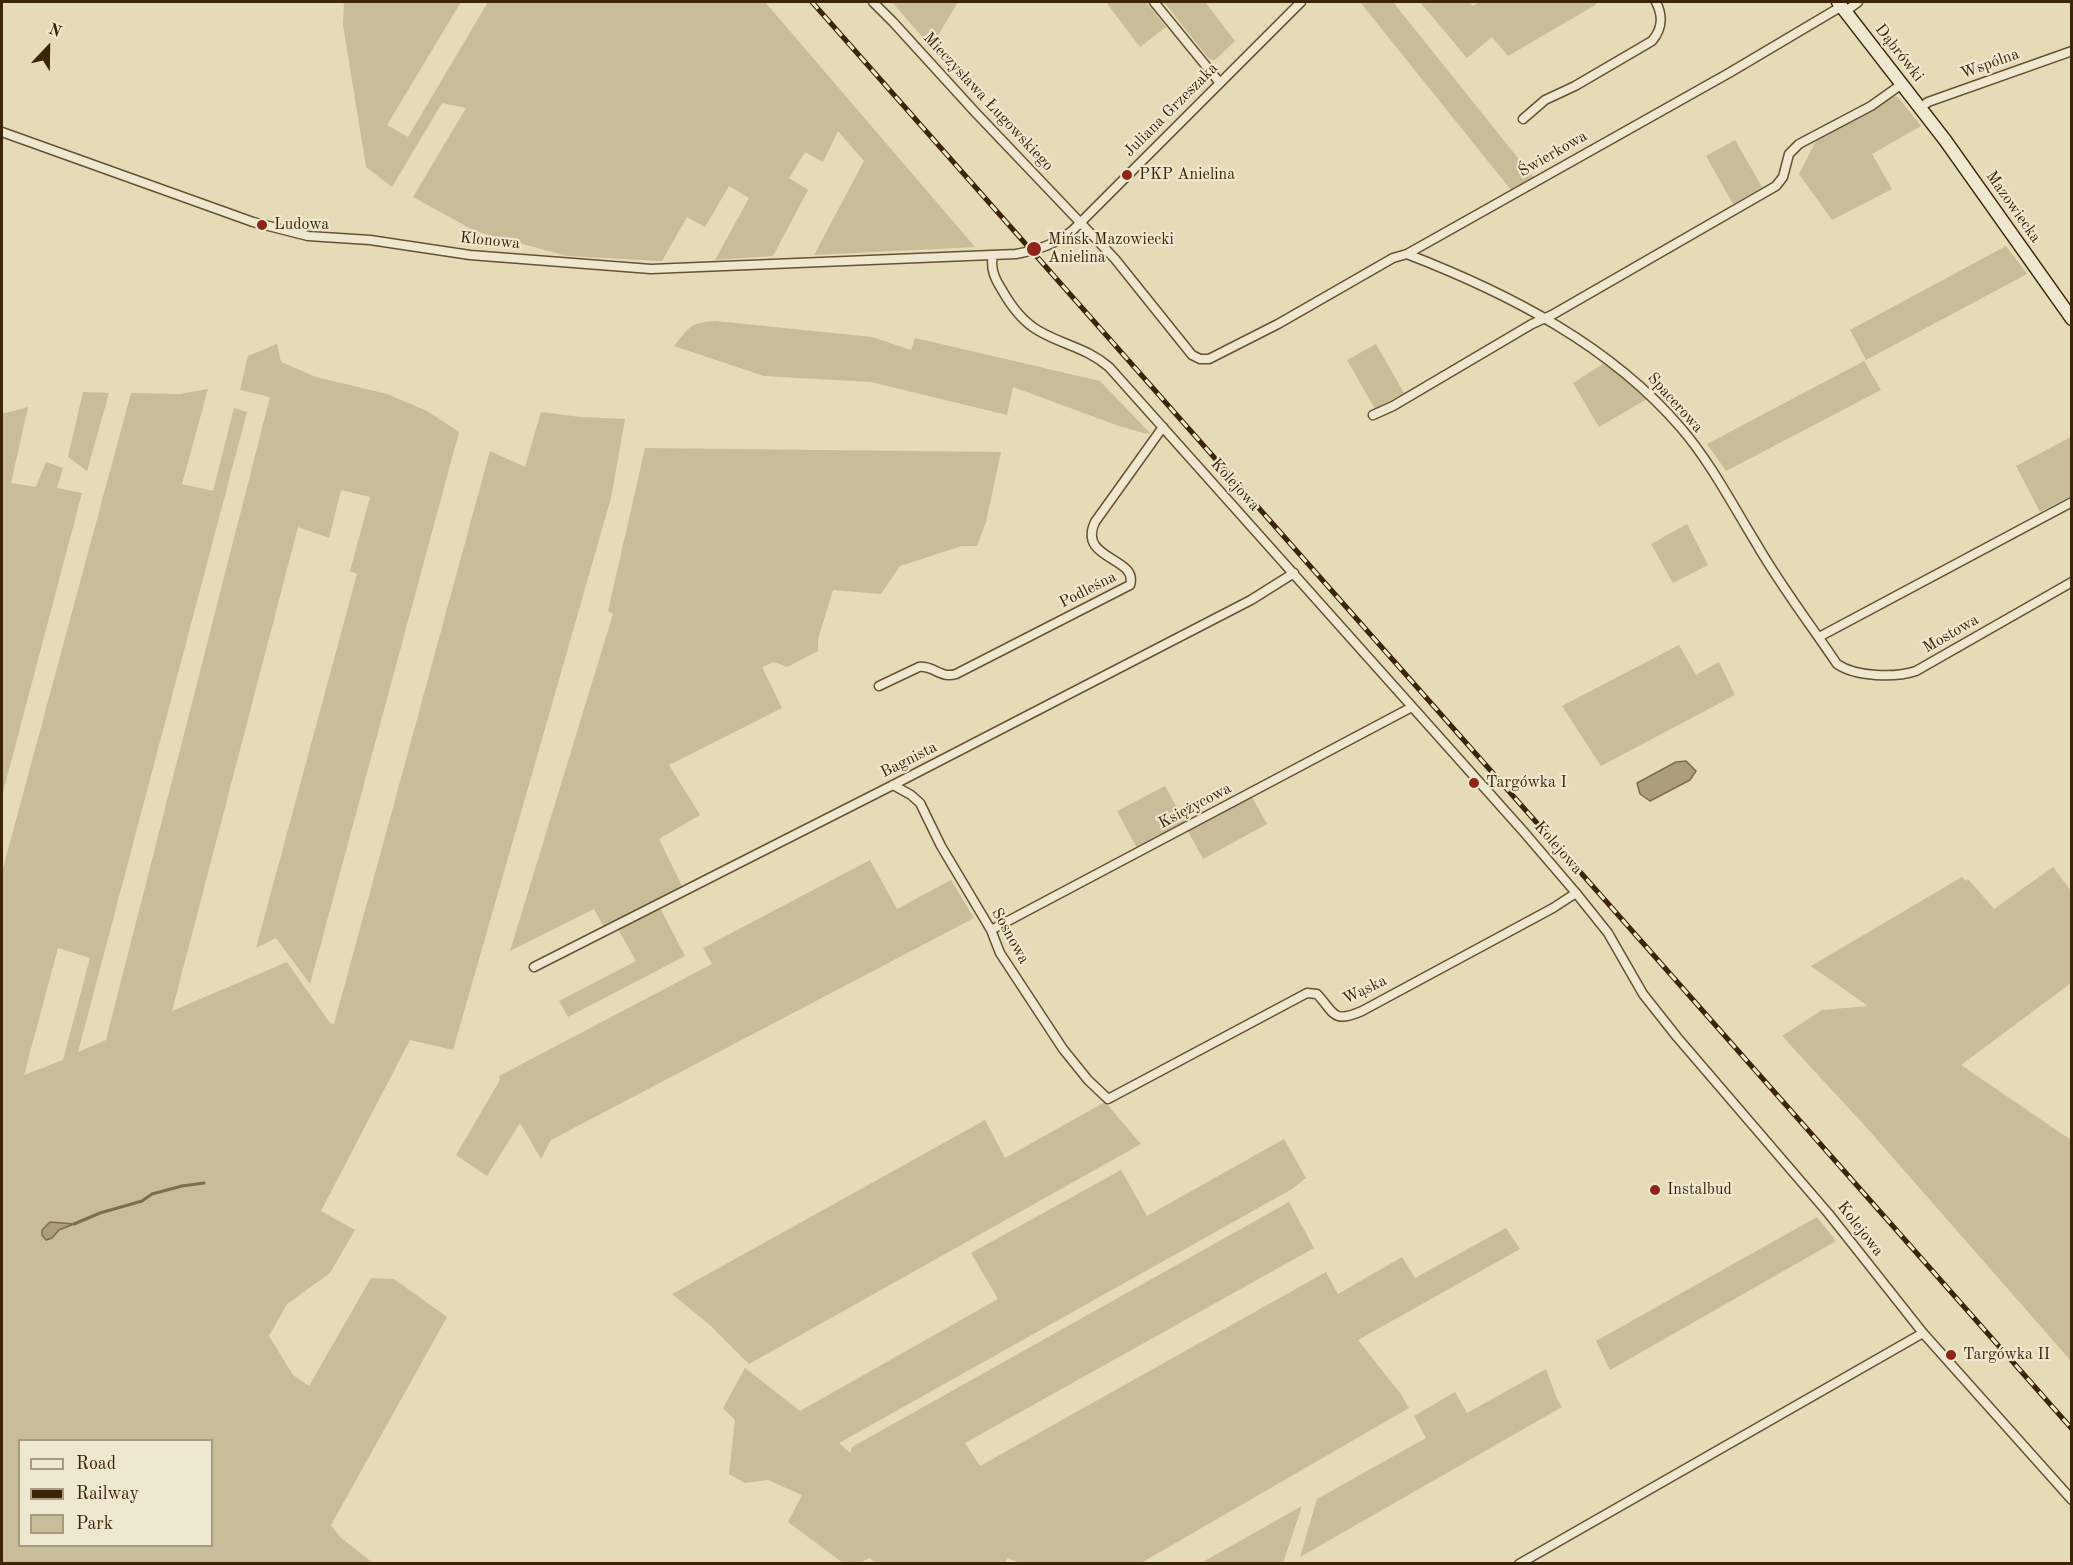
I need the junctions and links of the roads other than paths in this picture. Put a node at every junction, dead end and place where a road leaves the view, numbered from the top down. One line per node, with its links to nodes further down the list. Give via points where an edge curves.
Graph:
1 (873, 2): 13 (street, Mieczysława Ługowskiego)
2 (1154, 2): 8 (street)
3 (1301, 2): 8 (street, Juliana Grzeszaka)
4 (1656, 2): 11 (street, via 1662,17 1652,41 1545,100)
5 (1858, 2): 6 (street)
6 (1842, 6): 9 (street, Dąbrówki); 14 (street, Świerkowa)
7 (2072, 51): 10 (street, Wspólna, via 1928,102)
8 (1220, 83): 13 (street, Juliana Grzeszaka)
9 (1902, 84): 10 (street, Dąbrówki); 16 (street, via 1871,106 1799,144 1789,154 1783,177 1776,186)
10 (1923, 111): 17 (street, Mazowiecka)
11 (1523, 119)
12 (2, 132): 15 (street, Klonowa, via 253,222 308,237 651,269)
13 (1081, 224): 15 (street, Juliana Grzeszaka, via 1060,240 1035,250); 18 (street, Mieczysława Ługowskiego, via 1197,358 1209,359)
14 (1407, 254): 16 (street, Spacerowa); 18 (street, Świerkowa, via 1393,258)
15 (993, 255): 20 (street, Kolejowa, via 991,267 999,285 1026,321 1037,330 1099,358)
16 (1545, 318): 19 (street); 24 (street, Spacerowa, via 1635,380 1682,429)
17 (2072, 319)
18 (1278, 324)
19 (1373, 415)
20 (1163, 427): 22 (street, Kolejowa); 26 (street, Podleśna, via 1090,533 1095,546 1128,570 1130,585 956,674 943,676 926,666)
21 (2072, 502): 24 (street)
22 (1294, 573): 27 (street, Kolejowa); 28 (street, Bagnista, via 1251,600)
23 (2072, 582): 25 (street, Mostowa, via 1916,671 1858,674)
24 (1819, 637): 25 (street, Spacerowa)
25 (1837, 664)
26 (879, 686)
27 (1412, 707): 29 (street, Kolejowa); 30 (street, Księżycowa)
28 (893, 785): 30 (street, Sosnowa, via 920,803); 31 (street, Bagnista)
29 (1576, 893): 32 (street, Wąska, via 1362,1011 1336,1016 1317,994 1307,993); 33 (street, Kolejowa, via 1608,933 1643,994 1828,1213)
30 (991, 930): 32 (street, Sosnowa, via 1000,953 1063,1049)
31 (534, 967)
32 (1108, 1099)
33 (1923, 1333): 34 (street, Kolejowa); 35 (street)
34 (2072, 1500)
35 (1520, 1563)

